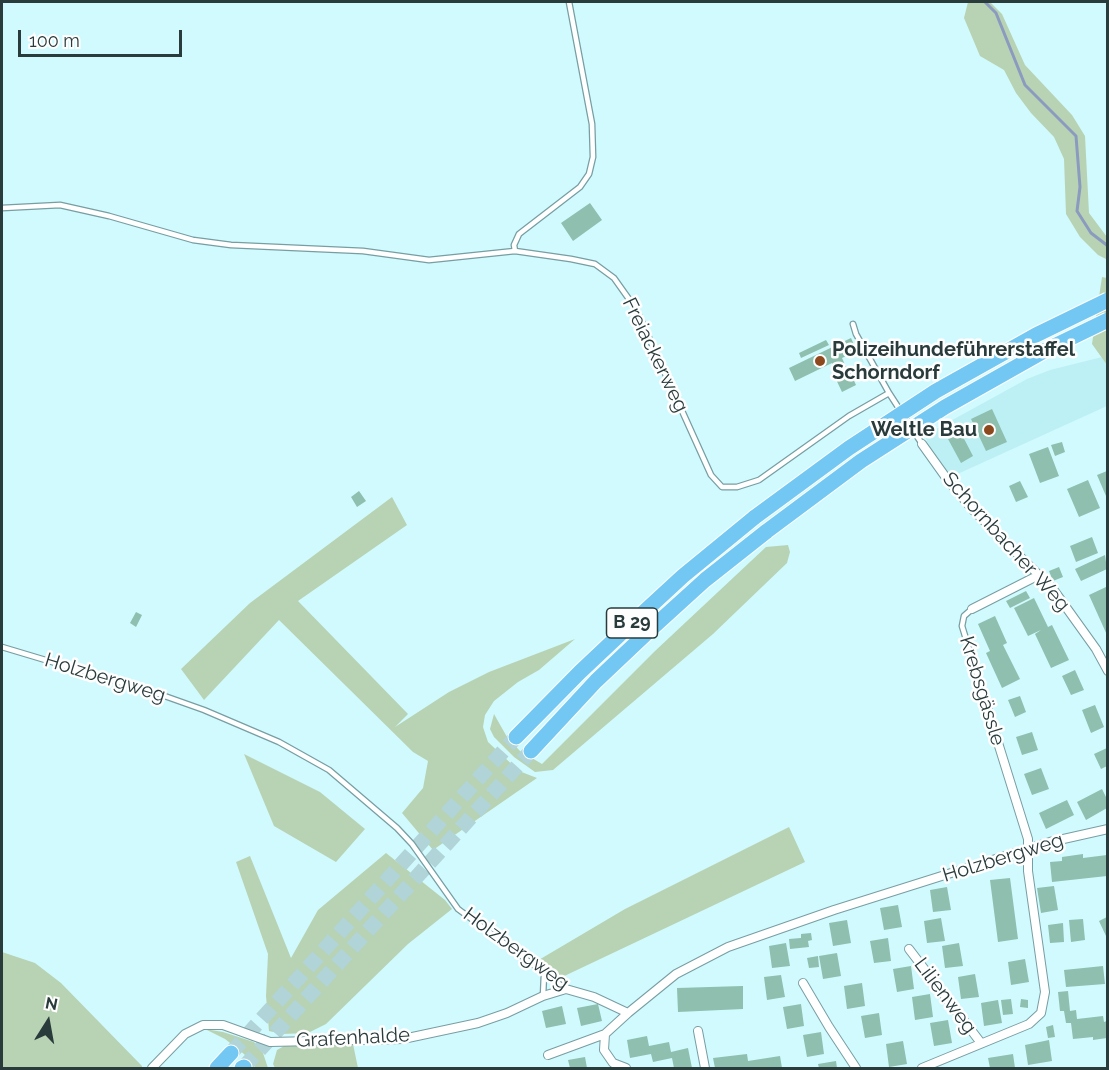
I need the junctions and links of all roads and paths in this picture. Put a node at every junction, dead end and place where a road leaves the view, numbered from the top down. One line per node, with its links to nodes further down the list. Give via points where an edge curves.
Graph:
1 (568, 2): 3 (lane, via 592,124 593,157 589,174 580,187 519,234)
2 (2, 207): 3 (lane, via 60,205 193,240 231,245 363,251 429,260)
3 (515, 251): 7 (lane, Freiackerweg, via 595,264 614,278 636,309 711,475 722,487 759,480 849,416)
4 (1107, 300): 15 (highway, B 29, bridge, via 936,391 755,517 683,576)
5 (1107, 320): 16 (highway, B 29, bridge, via 945,407 861,461 767,531 651,628)
6 (853, 324): 7 (lane)
7 (889, 393): 8 (lane)
8 (922, 444): 9 (street, Schornbacher Weg, via 973,510)
9 (1040, 575): 10 (street, Krebsgässle); 12 (street, Schornbacher Weg)
10 (972, 609): 14 (lane, Krebsgässle, via 964,616 962,626)
11 (2, 646): 20 (lane, Holzbergweg, via 204,710 279,742 329,771 412,844 458,909)
12 (1104, 656): 13 (street, Schornbacher Weg)
13 (1107, 671)
14 (980, 685): 18 (street, Krebsgässle)
15 (516, 737)
16 (531, 751)
17 (1107, 829): 18 (street, Holzbergweg)
18 (1029, 849): 24 (street, Holzbergweg, via 728,947 676,974); 27 (street, Krebsgässle, via 1028,871 1045,992 1041,1013 1029,1024)
19 (909, 949): 27 (street, Lilienweg)
20 (544, 974): 22 (lane, Holzbergweg); 23 (lane)
21 (803, 982): 34 (street)
22 (566, 989): 23 (street, Grafenhalde); 24 (street, Holzbergweg)
23 (543, 996): 30 (street, Grafenhalde, via 478,1023 403,1039 270,1042 223,1025 203,1025 185,1034)
24 (628, 1013): 26 (street)
25 (698, 1031): 33 (street)
26 (606, 1034): 29 (street); 32 (street, via 604,1050 613,1063)
27 (981, 1043): 35 (street)
28 (231, 1053): 31 (highway)
29 (548, 1055)
30 (152, 1068)
31 (217, 1068)
32 (626, 1068)
33 (705, 1068)
34 (856, 1068)
35 (922, 1068)

